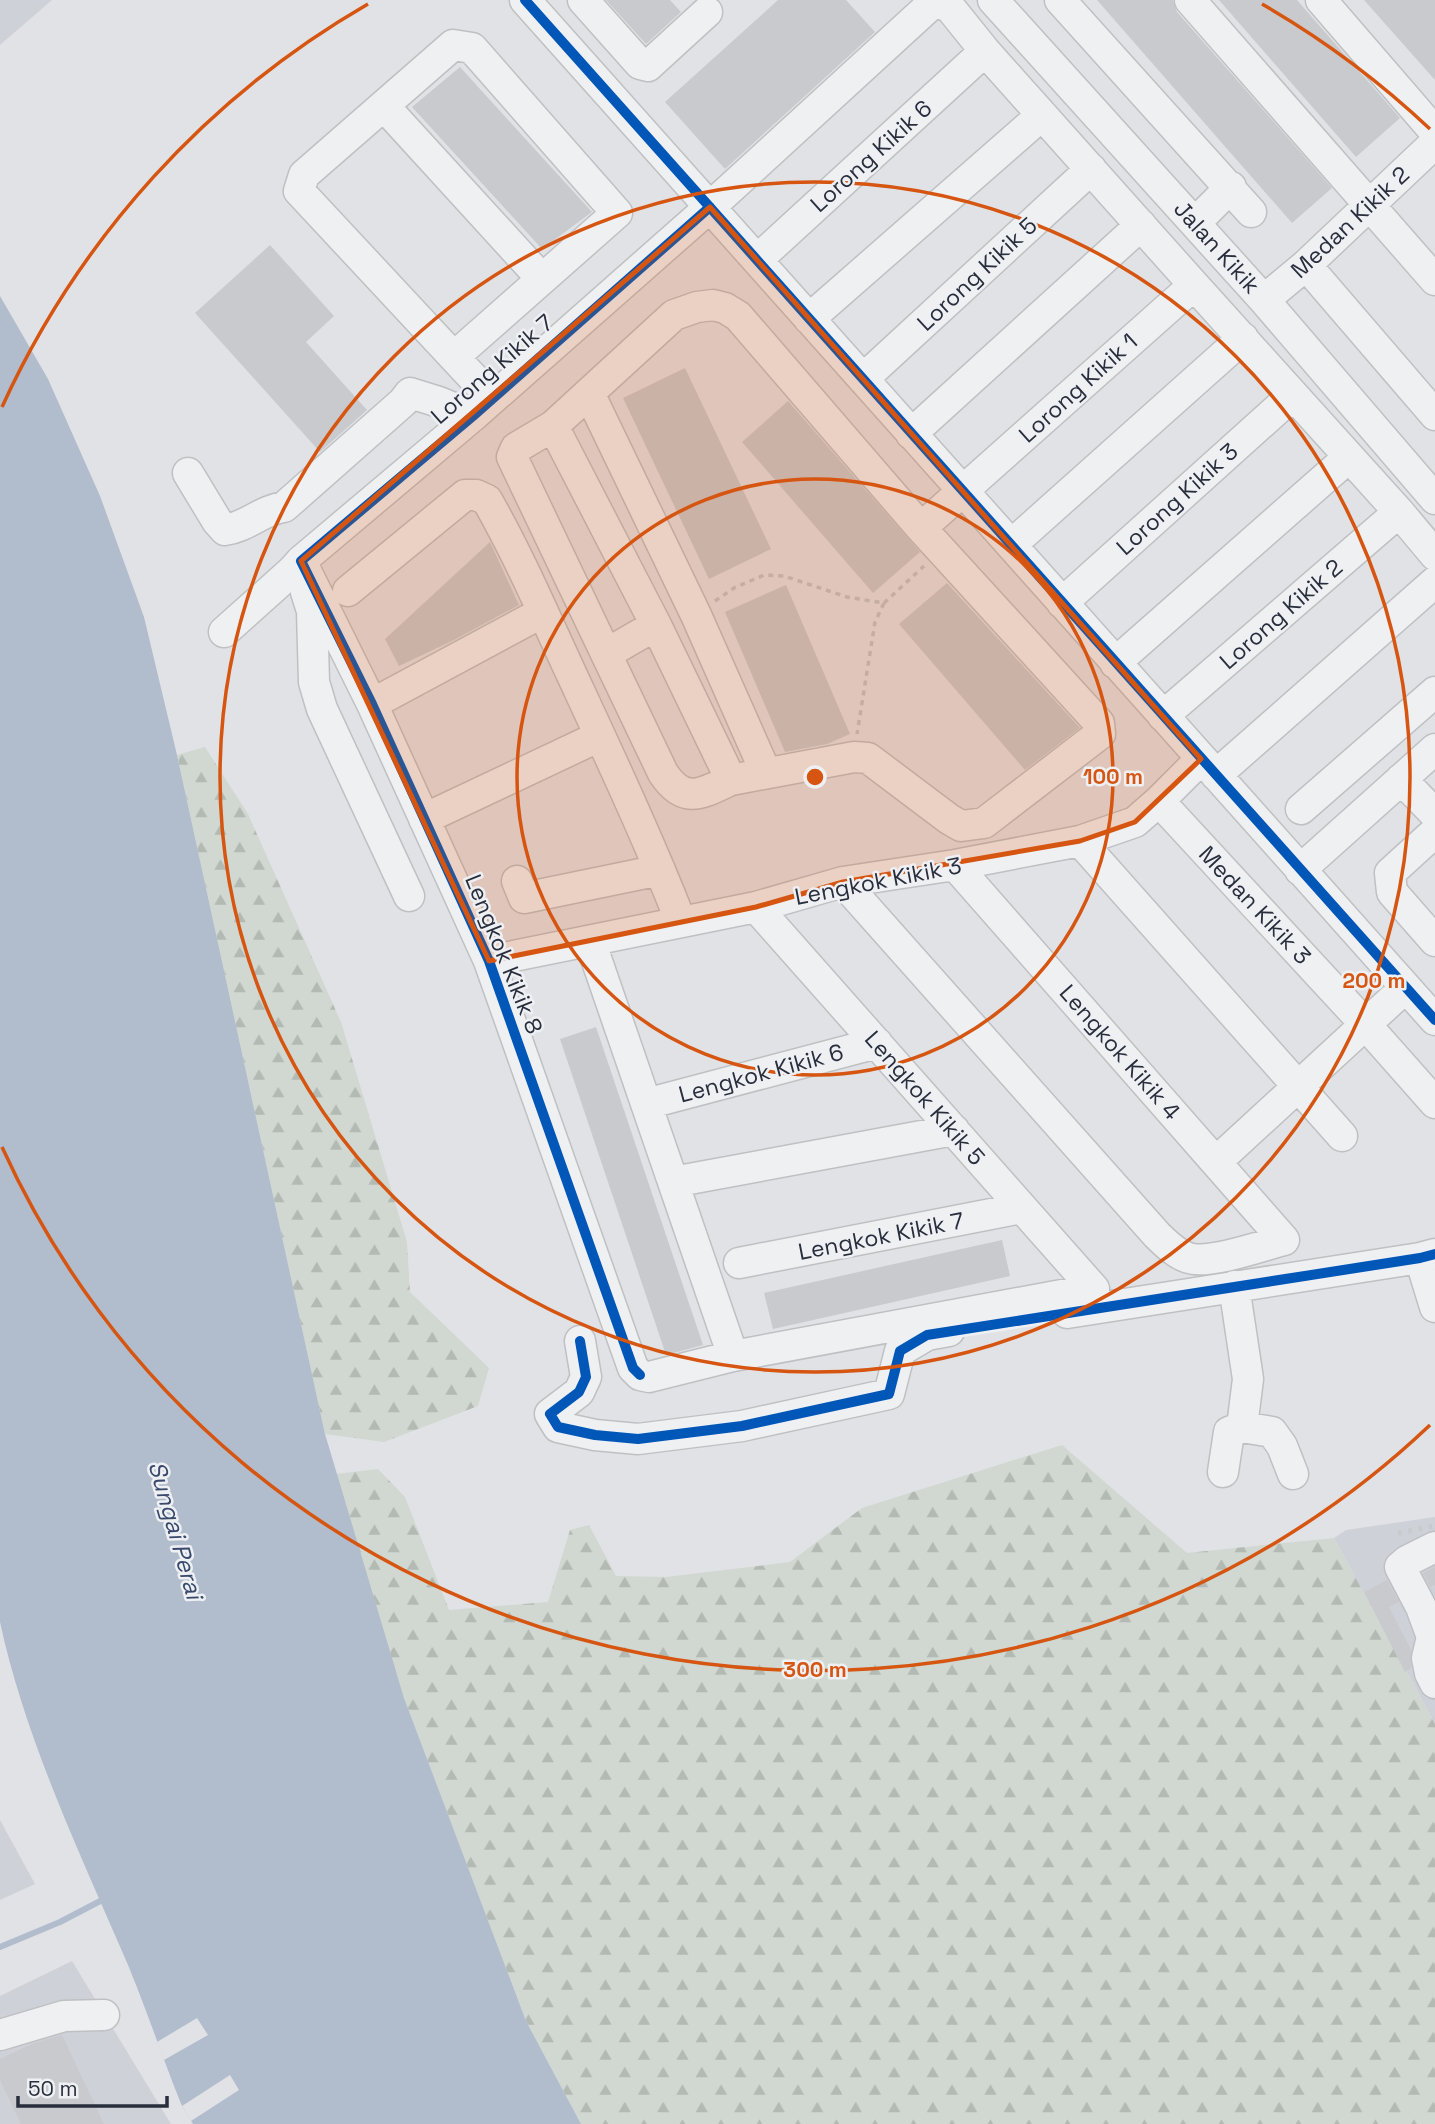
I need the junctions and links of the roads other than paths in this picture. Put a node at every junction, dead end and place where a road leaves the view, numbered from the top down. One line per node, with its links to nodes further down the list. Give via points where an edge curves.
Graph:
1 (525, 0): 16 (street)
2 (583, 0): 8 (street, via 640,64 648,66)
3 (938, 0): 9 (street, via 952,10); 16 (street, Lorong Kikik 7)
4 (993, 0): 18 (street, Jalan Kikik)
5 (1060, 0): 14 (street)
6 (1189, 0): 15 (street)
7 (1321, 0): 12 (street)
8 (708, 4)
9 (985, 51): 11 (street); 20 (street, Lorong Kikik 6)
10 (384, 106): 22 (street); 22 (street, via 453,45 472,48 617,213); 28 (street, via 304,175 299,191)
11 (1042, 115): 13 (street); 26 (street)
12 (1434, 144): 15 (street, Medan Kikik 2)
13 (1091, 169): 19 (street); 29 (street, Lorong Kikik 5)
14 (1231, 187): 17 (street); 18 (street)
15 (1369, 206): 21 (street, Medan Kikik 2); 23 (street)
16 (710, 207): 20 (street); 32 (street, Lorong Kikik 7)
17 (1251, 212)
18 (1195, 223): 25 (street, Jalan Kikik)
19 (1140, 225): 24 (street); 35 (street)
20 (757, 260): 26 (street)
21 (1306, 265): 25 (street, Medan Kikik 2); 33 (street)
22 (542, 279): 28 (street)
23 (1435, 280)
24 (1194, 285): 27 (street); 38 (street, Lorong Kikik 1)
25 (1264, 300): 39 (street, Jalan Kikik)
26 (809, 319): 29 (street)
27 (1243, 338): 31 (street); 42 (street)
28 (455, 356): 32 (street)
29 (863, 379): 35 (street)
30 (589, 393): 34 (street); 41 (street, via 674,315 697,307 725,308 738,316); 49 (street)
31 (1293, 395): 36 (street); 47 (street, Lorong Kikik 3)
32 (483, 407): 37 (street, via 410,393 284,507 235,529 225,530 217,521); 44 (street, Lorong Kikik 7)
33 (1435, 415)
34 (553, 426): 50 (street); 52 (street, via 516,449 512,457)
35 (911, 434): 38 (street)
36 (1349, 457): 40 (street); 53 (street)
37 (188, 473)
38 (963, 492): 41 (street, Lorong Kikik 1); 42 (street)
39 (1435, 499)
40 (1399, 512): 43 (street); 56 (street, Lorong Kikik 2)
41 (921, 528): 61 (street, via 1098,723 1100,734 984,823 973,825 961,826 949,819 867,758)
42 (1011, 545): 47 (street)
43 (1435, 555)
44 (296, 566): 51 (street, Lorong Kikik 7); 55 (street, Lengkok Kikik 8); 75 (street, via 312,611 314,682 321,709)
45 (1435, 582): 60 (street, Lengkok Kikik 3)
46 (348, 590): 48 (street, via 465,495 476,495 487,500 498,519)
47 (1062, 603): 53 (street)
48 (543, 612): 55 (street); 58 (street)
49 (696, 615): 50 (street); 61 (street)
50 (659, 630): 52 (street); 62 (street)
51 (224, 632)
52 (606, 654): 62 (street, via 671,786 691,794)
53 (1115, 663): 56 (street)
54 (1435, 692): 57 (street)
55 (372, 704): 67 (street, Lengkok Kikik 8)
56 (1163, 716): 60 (street)
57 (1388, 732): 59 (street); 65 (street)
58 (600, 736): 67 (street); 71 (street)
59 (1416, 766): 63 (street); 66 (street); 72 (street)
60 (1208, 767): 64 (street, Lengkok Kikik 3); 72 (street)
61 (765, 773): 62 (street)
62 (731, 780)
63 (1435, 796)
64 (1159, 801): 69 (street, Lengkok Kikik 3, via 1135,822); 83 (street, Medan Kikik 3)
65 (1301, 809)
66 (1435, 814)
67 (424, 819): 80 (street, Lengkok Kikik 8)
68 (1435, 832): 79 (street, via 1390,873 1392,892)
69 (1080, 841): 70 (street, Lengkok Kikik 3); 85 (street)
70 (955, 865): 74 (street, Lengkok Kikik 3); 90 (street, Lengkok Kikik 4)
71 (660, 870): 73 (street, via 524,898); 77 (street)
72 (1300, 870): 81 (street)
73 (517, 881)
74 (843, 883): 76 (street, Lengkok Kikik 3); 90 (street, Lengkok Kikik 4, via 1172,1249 1192,1259 1226,1256 1284,1240)
75 (409, 896)
76 (757, 907): 77 (street, Lengkok Kikik 3); 84 (street, Lengkok Kikik 5)
77 (681, 922): 78 (street, Lengkok Kikik 3)
78 (590, 941): 80 (street, Lengkok Kikik 3); 87 (street)
79 (1435, 942)
80 (489, 961): 98 (street, Lengkok Kikik 8, via 633,1368 649,1377)
81 (1405, 988): 82 (street); 83 (street)
82 (1435, 1020)
83 (1366, 1025): 85 (street); 86 (street, Medan Kikik 3)
84 (877, 1043): 87 (street, Lengkok Kikik 6); 88 (street, Lengkok Kikik 5)
85 (1299, 1087): 89 (street); 90 (street)
86 (1435, 1103)
87 (646, 1104): 91 (street)
88 (954, 1130): 91 (street); 92 (street, Lengkok Kikik 5)
89 (1342, 1136)
90 (1216, 1162)
91 (673, 1182): 98 (street)
92 (1022, 1208): 94 (street, Lengkok Kikik 7); 98 (street, Lengkok Kikik 5, via 1094,1289)
93 (1428, 1256): 95 (street); 96 (street)
94 (739, 1263)
95 (1234, 1286): 97 (street, via 927,1335 900,1351 889,1394 742,1426 638,1439 558,1427 550,1413 579,1392 586,1377); 99 (street, via 1248,1379)
96 (1435, 1307)
97 (580, 1341)
98 (733, 1356)
99 (1242, 1427): 100 (street, via 1229,1432); 101 (street, via 1272,1432)
100 (1223, 1472)
101 (1293, 1475)
102 (1435, 1547): 103 (street, via 1400,1567)
103 (1433, 1636): 104 (street, via 1427,1658)
104 (1435, 1683)
105 (104, 2015): 106 (street, via 64,2016)
106 (0, 2035)

